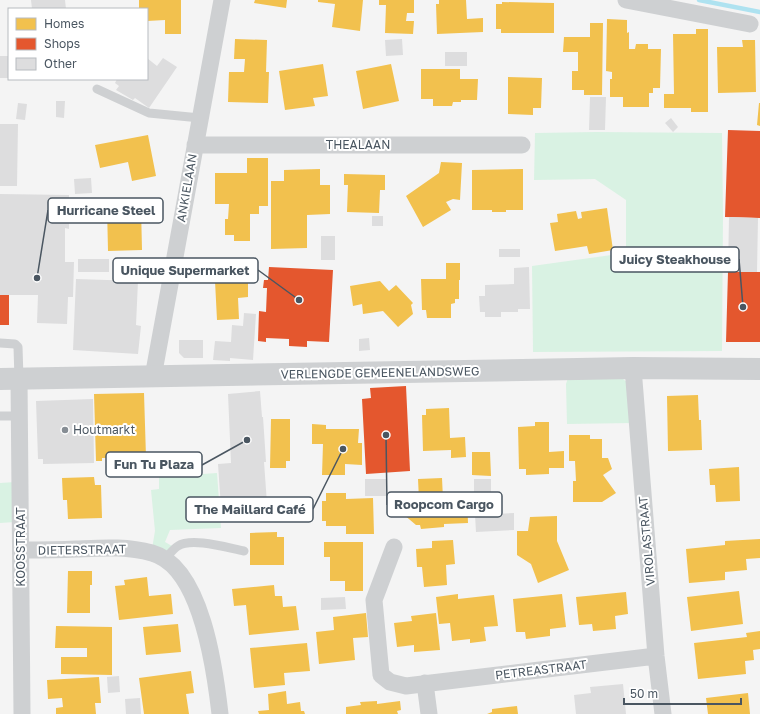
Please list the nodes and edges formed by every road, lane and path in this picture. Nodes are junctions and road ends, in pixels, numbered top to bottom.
1 (222, 0) edge
2 (626, 0) edge
3 (650, 2) edge
4 (750, 24) dead end
5 (97, 89) dead end
6 (200, 118) junction
7 (195, 145) junction
8 (522, 145) dead end
9 (0, 343) edge
10 (633, 368) junction
11 (760, 369) edge
12 (153, 377) junction
13 (10, 379) edge
14 (0, 416) edge
15 (20, 416) junction
16 (394, 547) dead end
17 (21, 550) junction
18 (244, 551) dead end
19 (165, 559) junction
20 (656, 656) junction
21 (425, 683) junction
22 (22, 714) edge
23 (220, 714) edge
24 (429, 714) edge
25 (662, 714) edge

1 - 6 street, ANKIELAAN
2 - 3 street
3 - 4 street
5 - 6 lane
6 - 7 street, ANKIELAAN
7 - 8 street, THEALAAN
7 - 12 street, ANKIELAAN
9 - 13 lane
10 - 11 street, VERLENGDE GEMEENELANDSWEG
10 - 12 street, VERLENGDE GEMEENELANDSWEG
10 - 20 street, VIROLASTRAAT
12 - 13 street, VERLENGDE GEMEENELANDSWEG
13 - 15 street, KOOSSTRAAT
14 - 15 lane
15 - 17 street, KOOSSTRAAT
16 - 21 street, PETREASTRAAT
17 - 19 street, DIETERSTRAAT
17 - 22 street, KOOSSTRAAT
18 - 19 lane
19 - 23 street, DIETERSTRAAT
20 - 21 street, PETREASTRAAT
20 - 25 street, VIROLASTRAAT
21 - 24 street

